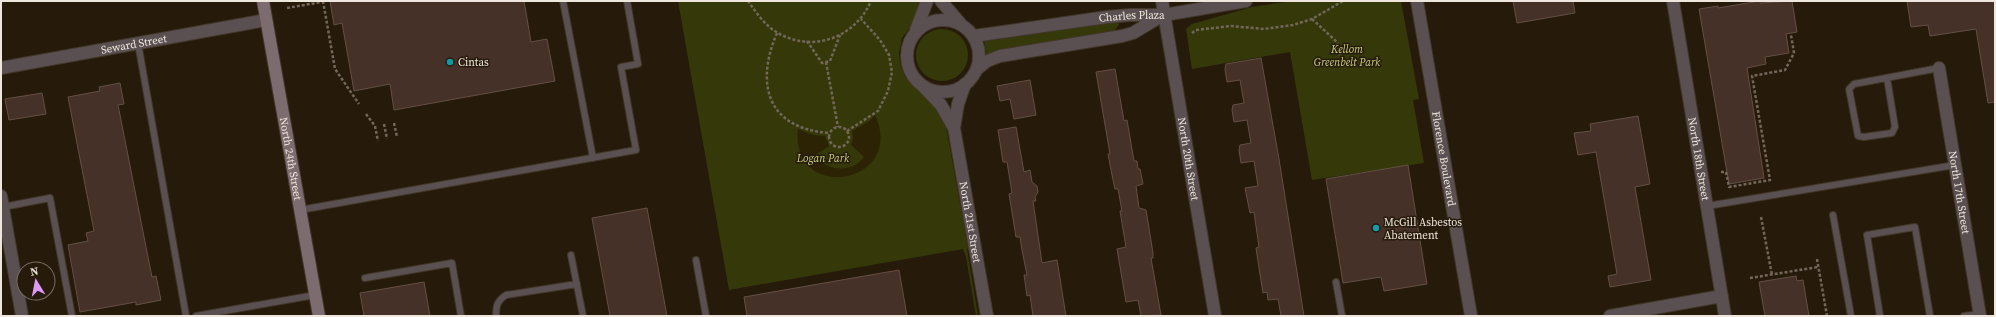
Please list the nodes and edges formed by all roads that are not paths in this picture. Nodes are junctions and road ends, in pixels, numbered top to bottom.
1 (263, 1) edge
2 (563, 1) edge
3 (627, 1) edge
4 (927, 1) edge
5 (941, 1) edge
6 (1162, 1) edge
7 (1246, 1) edge
8 (1417, 1) edge
9 (1673, 1) edge
10 (1164, 15) junction
11 (266, 20) junction
12 (961, 23) junction
13 (915, 32) junction
14 (974, 36) junction
15 (138, 43) junction
16 (1, 68) edge
17 (1939, 68) joint
18 (977, 69) junction
19 (1887, 78) junction
20 (965, 84) junction
21 (923, 86) junction
22 (954, 128) junction
23 (593, 158) junction
24 (1955, 165) junction
25 (2, 201) edge
26 (1707, 206) junction
27 (300, 210) junction
28 (1833, 215) dead end
29 (571, 255) dead end
30 (696, 260) dead end
31 (365, 278) dead end
32 (1336, 282) dead end
33 (577, 284) junction
34 (315, 295) junction
35 (1722, 296) junction
36 (1980, 315) edge
37 (22, 316) edge
38 (72, 316) edge
39 (186, 316) edge
40 (196, 316) edge
41 (319, 316) edge
42 (461, 316) edge
43 (496, 316) edge
44 (583, 316) edge
45 (706, 316) edge
46 (987, 316) edge
47 (1215, 316) edge
48 (1342, 316) edge
49 (1471, 316) edge
50 (1610, 316) edge
51 (1725, 316) edge
52 (1851, 316) edge
53 (1880, 316) edge
54 (1930, 316) edge
55 (1964, 316) edge

1 - 11 main road, North 24th Street
2 - 23 lane
3 - 23 lane
4 - 13 street
5 - 12 street
6 - 10 street, North 20th Street
7 - 10 street
8 - 49 street, Florence Boulevard
9 - 26 street, North 18th Street
10 - 14 street, Charles Plaza
10 - 18 street, Charles Plaza
10 - 47 street, North 20th Street
11 - 15 street, Seward Street
11 - 27 main road, North 24th Street
12 - 13 street
12 - 14 street
13 - 21 street
14 - 18 street
15 - 16 street, Seward Street
15 - 39 lane
17 - 19 lane
17 - 24 street, North 17th Street
18 - 20 street
19 - 19 lane
20 - 21 street
20 - 22 street
21 - 22 street
22 - 46 street, North 21st Street
23 - 27 lane
24 - 26 lane
24 - 36 street, North 17th Street
25 - 37 street
25 - 38 lane
26 - 35 street, North 18th Street
27 - 34 main road, North 24th Street
28 - 52 lane
29 - 33 lane
30 - 45 lane
31 - 42 lane
32 - 48 lane
33 - 43 lane
33 - 44 lane
34 - 40 lane
34 - 41 main road, North 24th Street
35 - 50 street
35 - 51 street, North 18th Street
36 - 55 lane
53 - 54 lane

